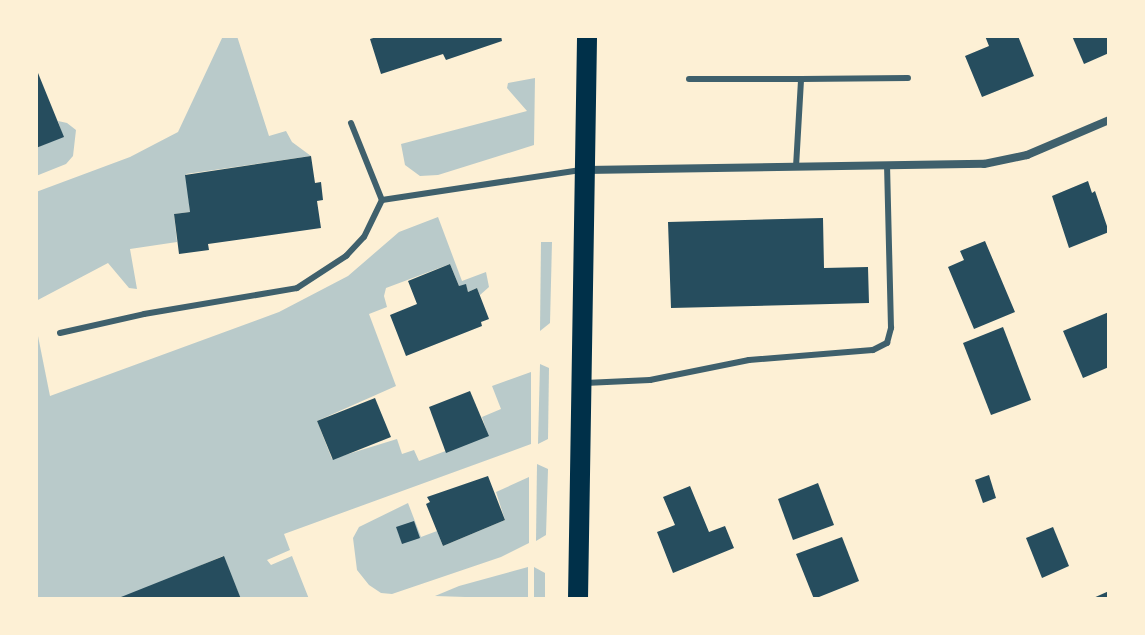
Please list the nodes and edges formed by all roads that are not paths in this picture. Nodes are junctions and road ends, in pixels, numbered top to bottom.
1 (587, 36) edge
2 (908, 78) dead end
3 (689, 79) dead end
4 (801, 79) junction
5 (1109, 120) edge
6 (351, 123) dead end
7 (887, 166) junction
8 (796, 167) junction
9 (585, 170) junction
10 (382, 200) junction
11 (60, 333) dead end
12 (581, 383) junction
13 (578, 599) edge

1 - 9 main road
2 - 4 lane
3 - 4 lane
4 - 8 lane
5 - 7 street
6 - 10 lane
7 - 8 street
7 - 12 lane
8 - 9 street
9 - 10 lane
9 - 12 main road
10 - 11 lane
12 - 13 main road

